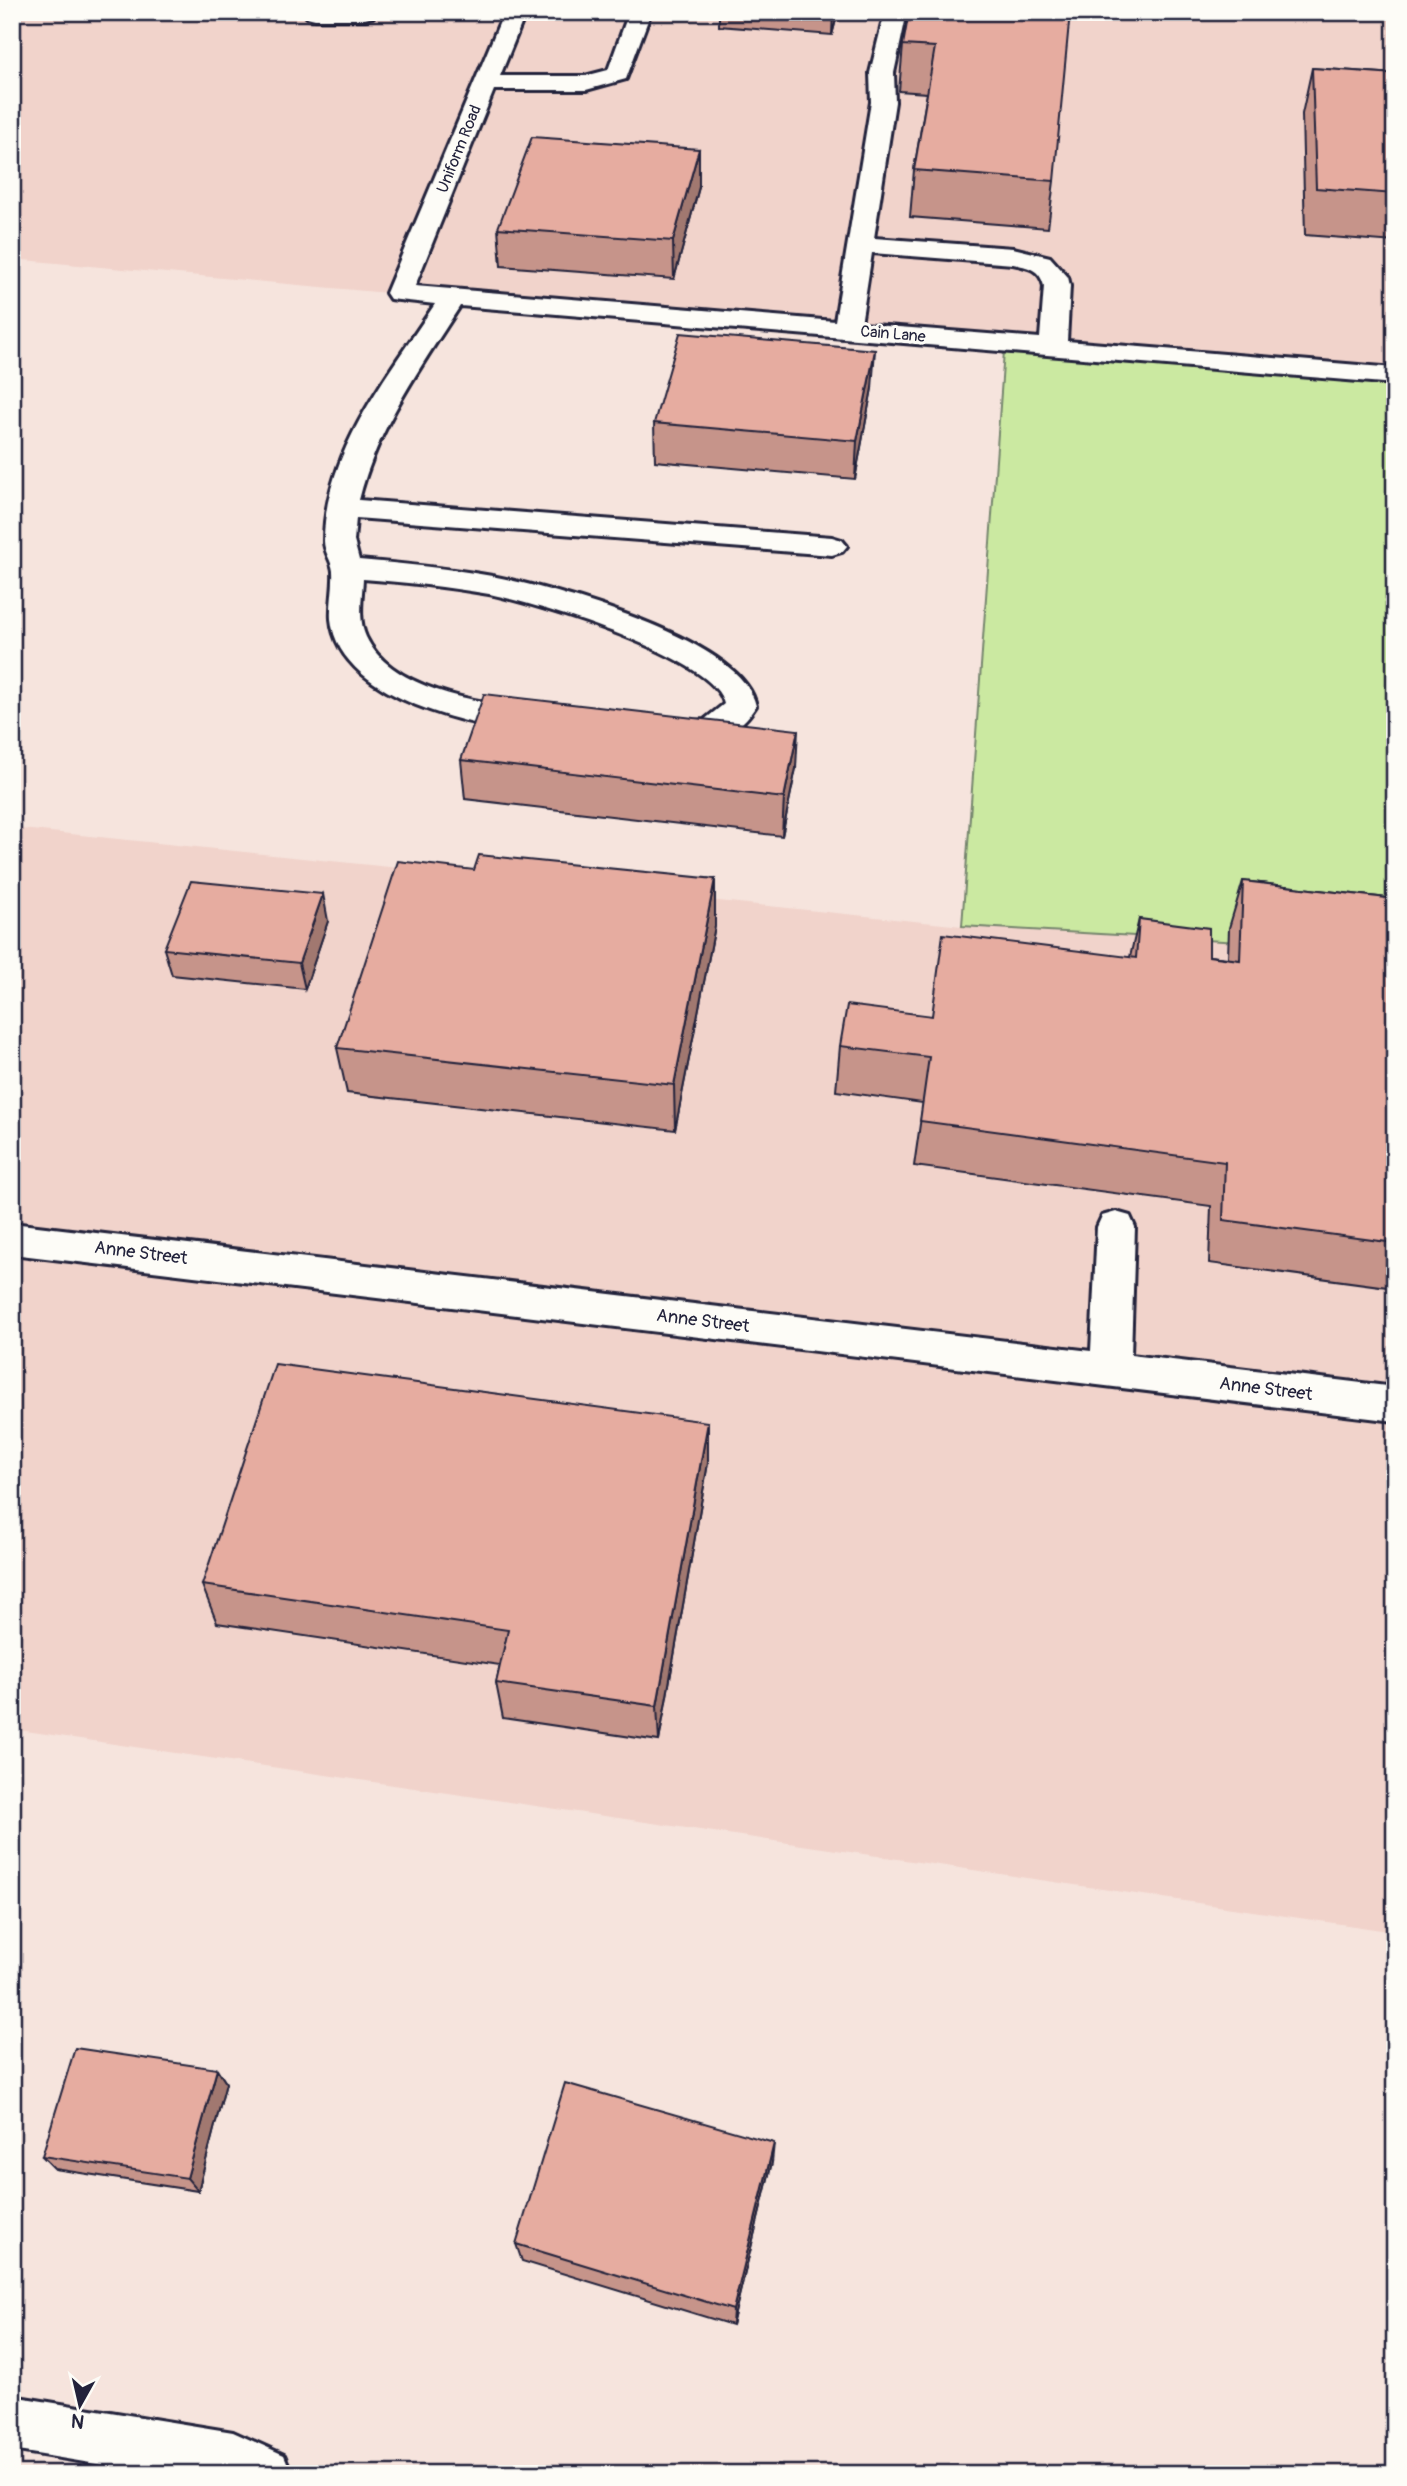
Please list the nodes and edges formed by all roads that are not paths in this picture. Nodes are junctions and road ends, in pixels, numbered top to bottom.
1 (316, 12) edge
2 (365, 12) edge
3 (515, 12) edge
4 (640, 12) edge
5 (896, 12) edge
6 (486, 83) junction
7 (862, 245) junction
8 (403, 285) joint
9 (452, 298) junction
10 (847, 330) junction
11 (1053, 348) junction
12 (1395, 376) edge
13 (344, 508) junction
14 (832, 545) dead end
15 (348, 568) junction
16 (551, 722) edge
17 (643, 731) edge
18 (1116, 1227) dead end
19 (12, 1238) edge
20 (1110, 1370) junction
21 (1395, 1404) edge
22 (12, 2423) edge
23 (265, 2474) edge

1 - 2 street
3 - 6 street, Uniform Road
4 - 6 street
5 - 7 street
6 - 8 street, Uniform Road
7 - 10 street
7 - 11 street
8 - 9 street, Cain Lane
9 - 10 street, Cain Lane
9 - 13 street
10 - 11 street, Cain Lane
11 - 12 street, Cain Lane
13 - 14 street
13 - 15 street
15 - 16 street
15 - 17 street
18 - 20 street
19 - 20 street, Anne Street
20 - 21 street, Anne Street
22 - 23 street

